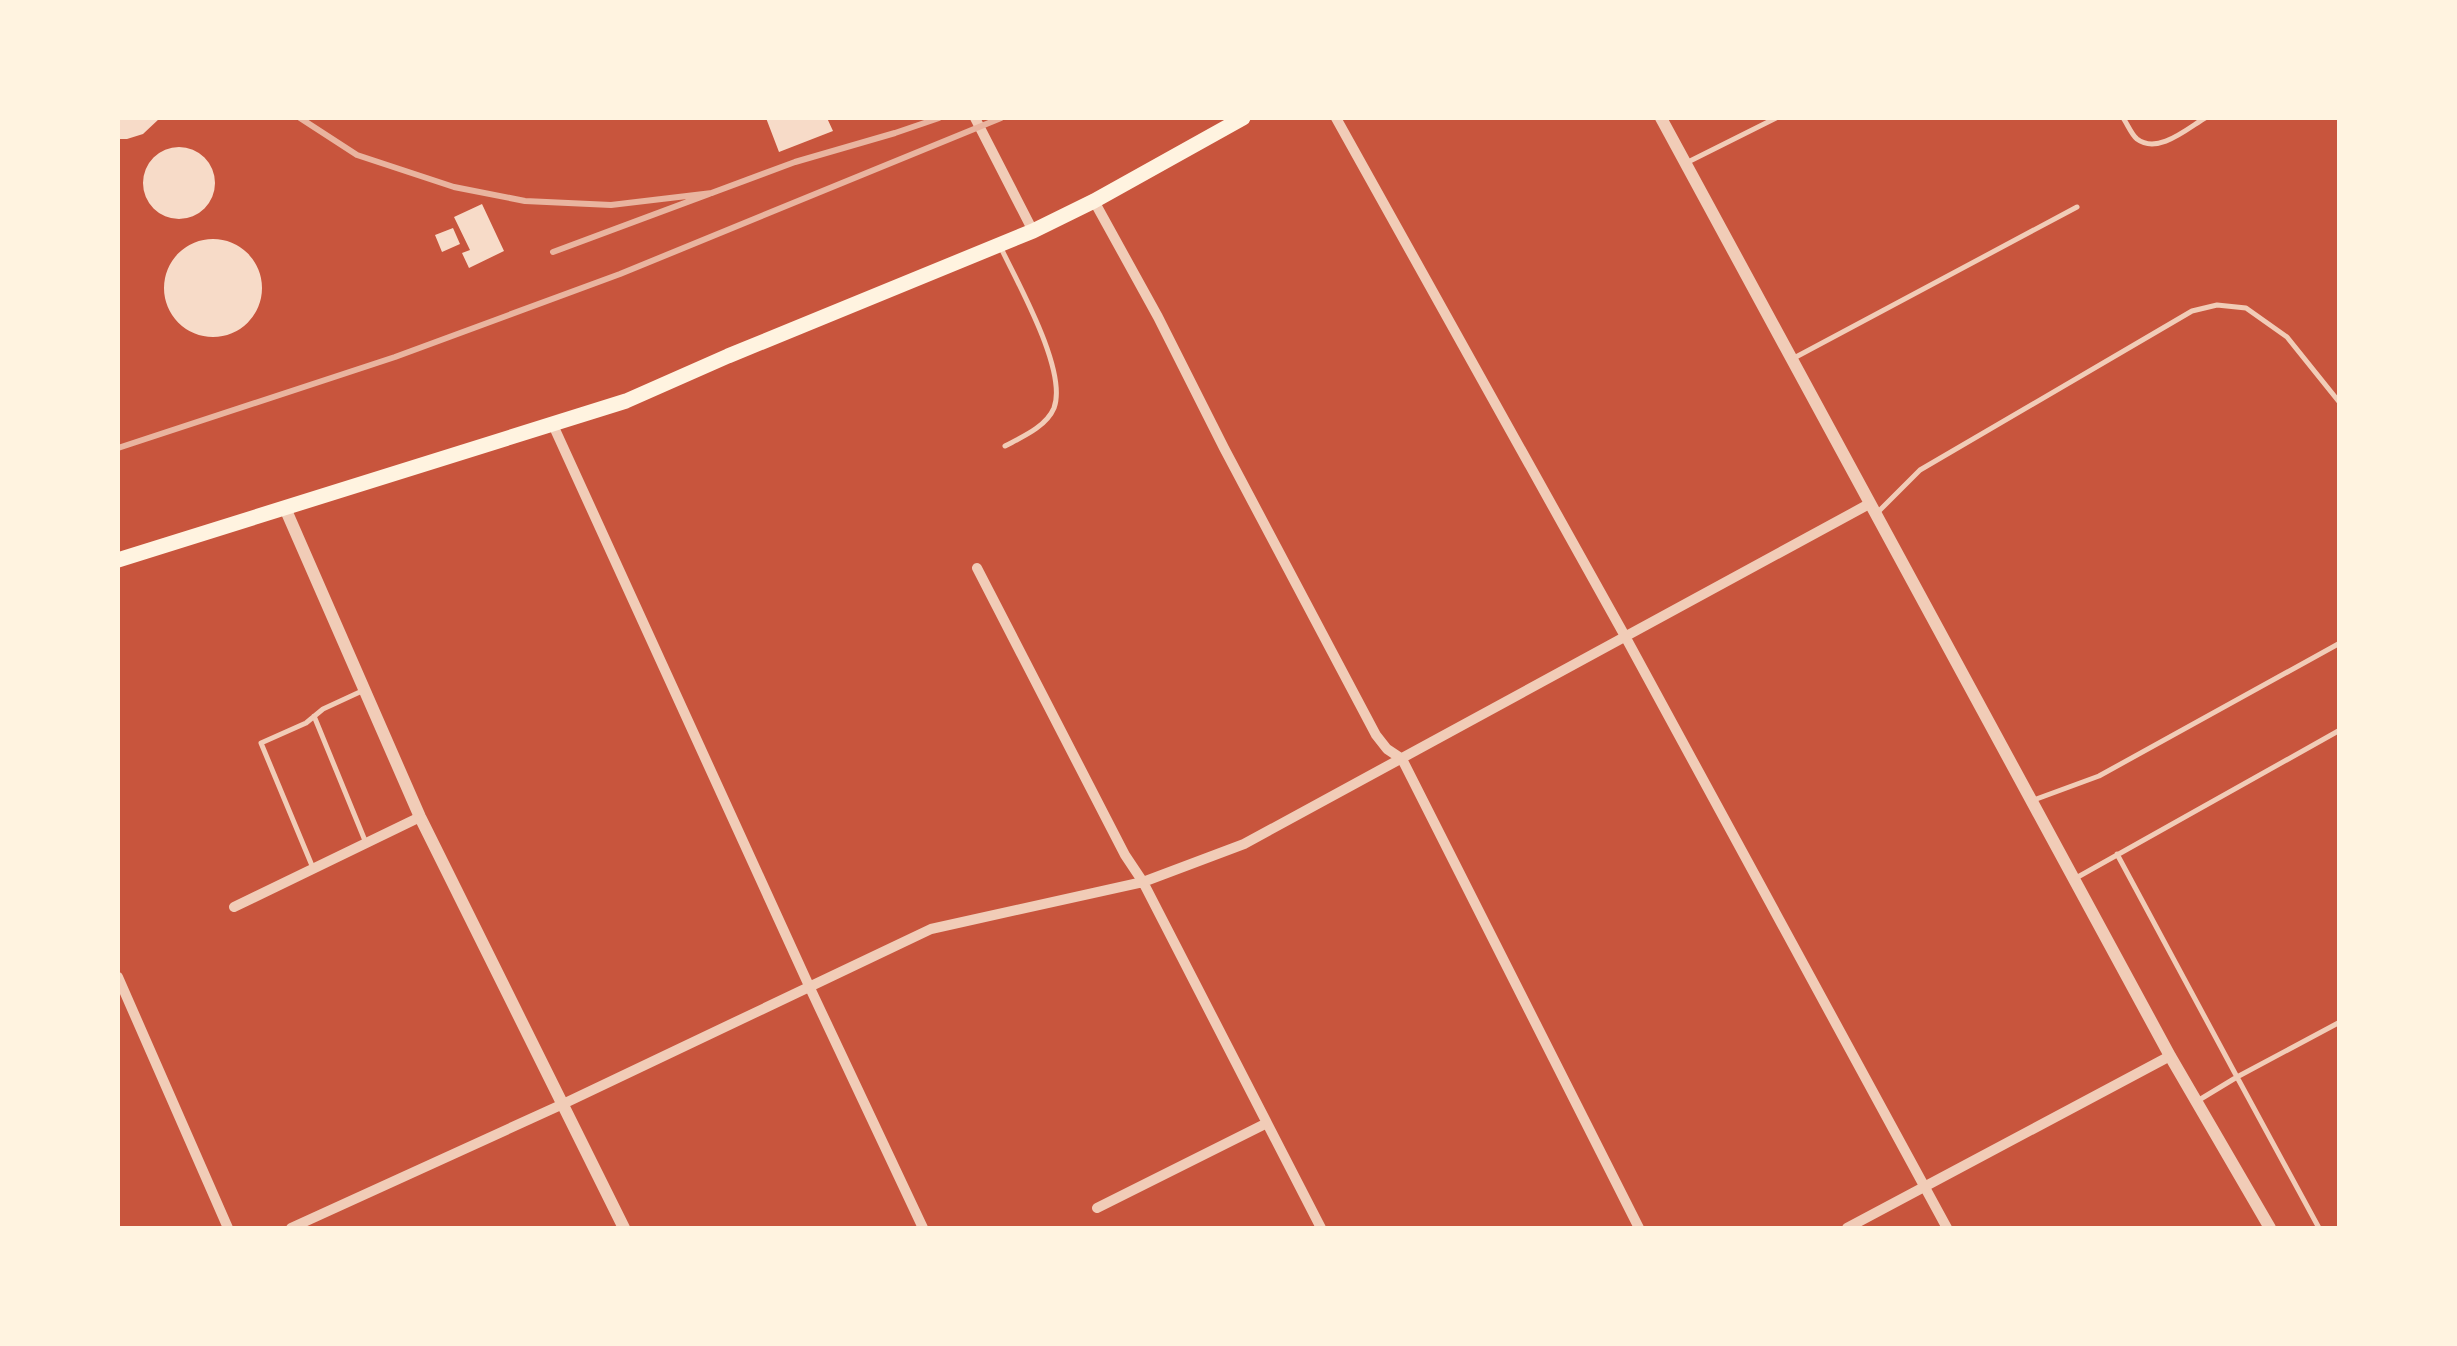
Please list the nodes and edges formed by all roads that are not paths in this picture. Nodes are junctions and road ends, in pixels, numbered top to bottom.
1 (975, 118) edge
2 (1243, 118) edge
3 (1336, 118) edge
4 (1661, 118) edge
5 (1776, 118) edge
6 (2123, 118) edge
7 (2205, 118) edge
8 (1686, 163) junction
9 (1094, 201) junction
10 (2077, 207) dead end
11 (1033, 230) junction
12 (999, 244) junction
13 (1791, 360) junction
14 (2340, 403) edge
15 (553, 425) junction
16 (1005, 446) dead end
17 (285, 508) junction
18 (1872, 510) junction
19 (118, 560) edge
20 (976, 568) dead end
21 (1626, 638) junction
22 (2340, 643) edge
23 (364, 690) junction
24 (314, 716) junction
25 (2340, 730) edge
26 (1402, 759) junction
27 (2031, 801) junction
28 (420, 818) junction
29 (366, 844) junction
30 (2117, 854) junction
31 (313, 869) junction
32 (2074, 880) junction
33 (1143, 882) junction
34 (234, 906) dead end
35 (118, 977) edge
36 (810, 988) junction
37 (2340, 1022) edge
38 (2170, 1056) junction
39 (2238, 1077) junction
40 (2196, 1102) junction
41 (562, 1104) junction
42 (1267, 1123) junction
43 (1925, 1188) junction
44 (1097, 1208) dead end
45 (228, 1228) edge
46 (291, 1228) edge
47 (624, 1228) edge
48 (923, 1228) edge
49 (1322, 1228) edge
50 (1639, 1228) edge
51 (1848, 1228) edge
52 (1947, 1228) edge
53 (2270, 1228) edge
54 (2320, 1228) edge

1 - 11 street
2 - 9 main road
3 - 21 street
4 - 8 street
5 - 8 lane
6 - 7 lane
8 - 13 street
9 - 11 main road
9 - 26 street
10 - 13 lane
11 - 12 main road
12 - 15 main road
12 - 16 lane
13 - 18 street
14 - 18 lane
15 - 17 main road
15 - 36 street
17 - 19 main road
17 - 23 street
18 - 21 street
18 - 27 street
20 - 33 street
21 - 26 street
21 - 43 street
22 - 27 lane
23 - 24 lane
23 - 28 street
24 - 29 lane
24 - 31 lane
25 - 30 lane
26 - 33 street
26 - 50 street
27 - 32 street
28 - 29 street
28 - 41 street
29 - 31 street
30 - 32 lane
30 - 39 lane
31 - 34 street
32 - 38 street
33 - 36 street
33 - 42 street
35 - 45 street
36 - 41 street
36 - 48 street
37 - 39 lane
38 - 40 street
38 - 43 street
39 - 40 lane
39 - 54 lane
40 - 53 street
41 - 46 street
41 - 47 street
42 - 44 street
42 - 49 street
43 - 51 street
43 - 52 street

